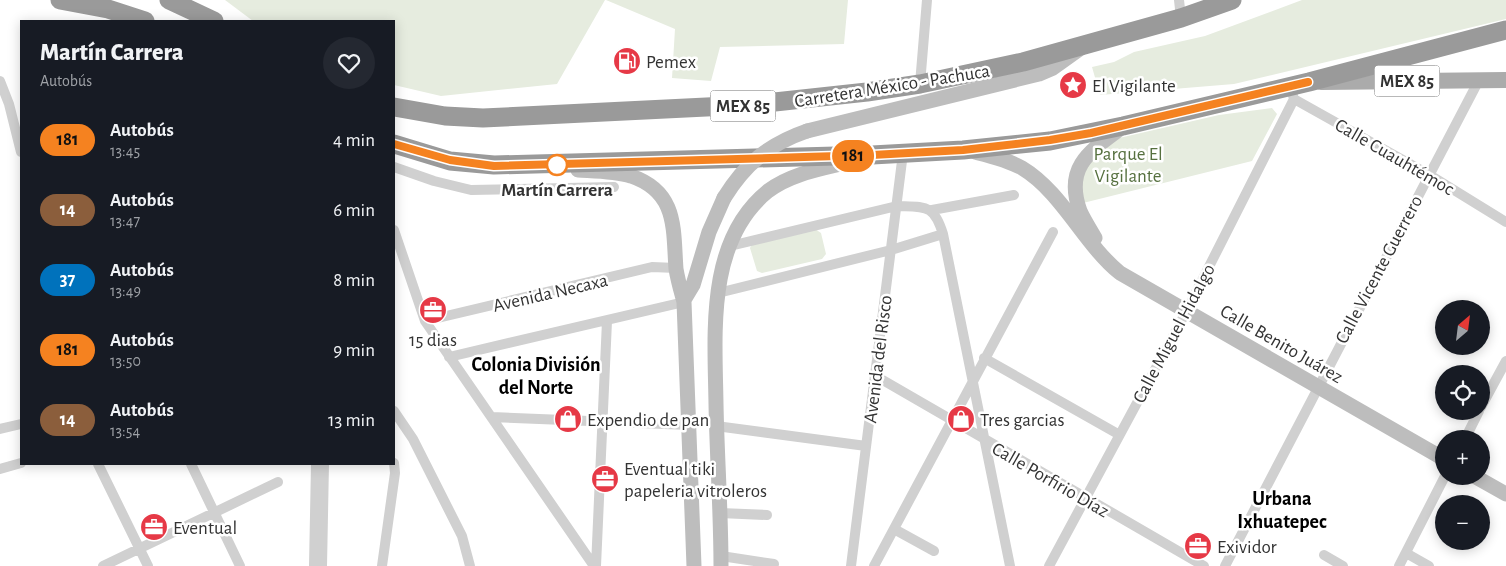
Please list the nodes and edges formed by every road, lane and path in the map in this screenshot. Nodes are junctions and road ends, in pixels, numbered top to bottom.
1 (60, 0) edge
2 (169, 0) edge
3 (927, 0) edge
4 (1232, 0) edge
5 (1180, 9) edge
6 (142, 20) edge
7 (212, 20) edge
8 (1506, 30) edge
9 (1087, 44) junction
10 (1478, 80) junction
11 (1506, 80) edge
12 (0, 81) edge
13 (920, 84) junction
14 (1298, 89) junction
15 (395, 107) edge
16 (1123, 126) junction
17 (395, 144) edge
18 (20, 148) edge
19 (963, 150) junction
20 (903, 153) junction
21 (872, 155) junction
22 (534, 166) junction
23 (395, 167) edge
24 (1428, 174) junction
25 (614, 186) dead end
26 (1014, 196) dead end
27 (897, 206) junction
28 (932, 210) junction
29 (1506, 222) edge
30 (1053, 232) dead end
31 (395, 233) edge
32 (944, 234) junction
33 (730, 246) junction
34 (891, 250) junction
35 (1104, 258) junction
36 (676, 268) junction
37 (718, 293) junction
38 (684, 301) junction
39 (1186, 312) junction
40 (425, 322) junction
41 (607, 322) junction
42 (449, 357) junction
43 (984, 358) junction
44 (1506, 361) edge
45 (874, 375) junction
46 (974, 376) junction
47 (1317, 386) junction
48 (1490, 390) edge
49 (395, 403) edge
50 (395, 412) edge
51 (492, 417) junction
52 (951, 420) junction
53 (604, 422) junction
54 (20, 424) edge
55 (689, 425) junction
56 (716, 426) junction
57 (0, 429) edge
58 (1118, 434) junction
59 (985, 441) junction
60 (866, 446) junction
61 (1435, 454) edge
62 (20, 463) edge
63 (98, 465) edge
64 (191, 465) edge
65 (316, 465) edge
66 (324, 465) edge
67 (394, 465) edge
68 (0, 470) edge
69 (437, 478) dead end
70 (278, 482) dead end
71 (1440, 485) edge
72 (1490, 485) edge
73 (1506, 494) edge
74 (1084, 498) junction
75 (214, 512) junction
76 (720, 513) junction
77 (767, 516) dead end
78 (894, 529) junction
79 (139, 548) junction
80 (934, 551) dead end
81 (1406, 553) junction
82 (1324, 554) dead end
83 (721, 561) edge
84 (774, 564) dead end
85 (102, 566) edge
86 (148, 566) edge
87 (240, 566) edge
88 (314, 566) edge
89 (322, 566) edge
90 (382, 566) edge
91 (470, 566) edge
92 (595, 566) edge
93 (694, 566) edge
94 (851, 566) edge
95 (874, 566) edge
96 (1010, 566) edge
97 (1049, 566) edge
98 (1204, 566) edge
99 (1225, 566) edge
100 (1343, 566) edge
101 (1399, 566) edge
102 (1429, 566) edge

1 - 6 highway
2 - 7 highway
3 - 13 street
4 - 5 highway, Carretera México - Pachuca / MEX 85
5 - 9 highway, Carretera México - Pachuca / MEX 85
8 - 14 highway
9 - 13 highway, Carretera México - Pachuca / MEX 85
9 - 38 main road, bridge
10 - 11 main road, MEX 85
10 - 14 main road, MEX 85
10 - 24 street, Calle Vicente Guerrero
12 - 18 street
13 - 15 highway, Carretera México - Pachuca / MEX 85
14 - 16 highway, MEX 85
14 - 24 street, Calle Cuauhtémoc
14 - 39 street, Calle Miguel Hidalgo
16 - 19 highway, MEX 85
16 - 35 main road, Calle Benito Juárez
17 - 22 highway, MEX 85
19 - 20 highway, MEX 85
19 - 35 main road, Calle Benito Juárez
20 - 21 highway, MEX 85
20 - 27 street, Avenida del Risco
21 - 22 highway, MEX 85
21 - 33 main road
22 - 36 main road
23 - 25 street
24 - 29 street, Calle Cuauhtémoc
24 - 47 street, Calle Vicente Guerrero
26 - 28 street
27 - 28 street
27 - 33 street
27 - 34 street, Avenida del Risco
28 - 32 street
30 - 43 street
31 - 40 street
32 - 34 street
32 - 46 street
33 - 37 main road
34 - 37 street
34 - 45 street, Avenida del Risco
35 - 39 main road, Calle Benito Juárez
36 - 38 main road
36 - 40 street, Avenida Necaxa
37 - 56 main road
38 - 41 street
38 - 55 main road
39 - 47 main road, Calle Benito Juárez
39 - 58 street, Calle Miguel Hidalgo
40 - 42 street
41 - 42 street
41 - 53 street
42 - 51 street
43 - 46 street
43 - 58 street
44 - 48 street
45 - 52 street, Calle Porfirio Díaz
45 - 60 street, Avenida del Risco
46 - 52 street
46 - 59 street
47 - 61 main road, Calle Benito Juárez
47 - 99 street, Calle Vicente Guerrero
49 - 69 street
50 - 91 street
51 - 53 street
51 - 92 street
52 - 59 street, Calle Porfirio Díaz
52 - 78 street
53 - 55 street
53 - 92 street
54 - 57 street
55 - 93 main road
56 - 60 street
56 - 76 main road
58 - 74 street, Calle Miguel Hidalgo
59 - 74 street, Calle Porfirio Díaz
59 - 96 street
60 - 94 street, Avenida del Risco
62 - 68 street
63 - 79 street
64 - 75 street
65 - 88 street
66 - 89 street
67 - 90 street
70 - 75 street
71 - 81 street
72 - 73 main road
74 - 97 street, Calle Miguel Hidalgo
74 - 98 street, Calle Porfirio Díaz
75 - 79 street
75 - 87 street
76 - 77 street
76 - 83 main road
78 - 80 street
78 - 95 street
79 - 85 street
79 - 86 street
81 - 101 street
81 - 102 street
82 - 100 street
83 - 84 street

